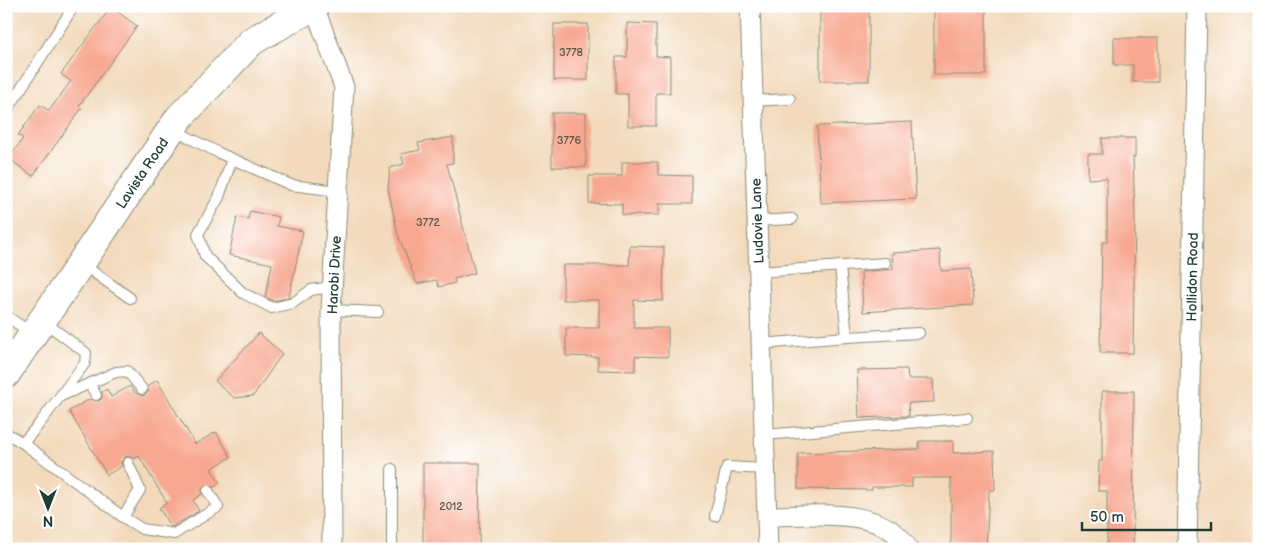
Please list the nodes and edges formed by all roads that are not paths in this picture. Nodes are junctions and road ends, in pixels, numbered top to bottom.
1 (314, 6) edge
2 (750, 6) edge
3 (1196, 6) edge
4 (74, 7) edge
5 (790, 99) dead end
6 (754, 101) junction
7 (6, 112) edge
8 (172, 129) junction
9 (232, 159) junction
10 (338, 191) junction
11 (792, 219) dead end
12 (757, 222) junction
13 (81, 263) junction
14 (884, 263) dead end
15 (840, 266) junction
16 (759, 272) junction
17 (332, 287) junction
18 (130, 298) dead end
19 (331, 310) junction
20 (378, 312) dead end
21 (6, 316) edge
22 (38, 328) junction
23 (919, 333) dead end
24 (846, 337) junction
25 (761, 344) junction
26 (6, 374) edge
27 (90, 385) junction
28 (142, 389) dead end
29 (96, 395) dead end
30 (60, 396) junction
31 (967, 418) dead end
32 (6, 433) edge
33 (764, 435) junction
34 (23, 443) junction
35 (128, 463) dead end
36 (392, 469) dead end
37 (766, 469) junction
38 (208, 491) dead end
39 (715, 516) dead end
40 (767, 516) junction
41 (123, 517) junction
42 (332, 549) edge
43 (392, 549) edge
44 (768, 549) edge
45 (908, 549) edge
46 (1187, 549) edge

1 - 8 main road, Lavista Road
1 - 10 street, Harobi Drive
2 - 6 street, Ludovie Lane
3 - 46 street, Hollidon Road
4 - 7 lane
5 - 6 lane
6 - 12 street, Ludovie Lane
8 - 9 lane
8 - 13 main road, Lavista Road
9 - 10 lane
9 - 17 lane
10 - 17 street, Harobi Drive
11 - 12 lane
12 - 16 street, Ludovie Lane
13 - 18 lane
13 - 22 main road, Lavista Road
14 - 15 lane
15 - 16 lane
15 - 24 lane
16 - 25 street, Ludovie Lane
17 - 19 street, Harobi Drive
19 - 20 lane
19 - 42 street, Harobi Drive
21 - 22 lane
22 - 26 main road, Lavista Road
22 - 30 lane
23 - 24 lane
24 - 25 lane
25 - 33 street, Ludovie Lane
27 - 28 lane
27 - 29 lane
27 - 30 lane
30 - 34 lane
31 - 33 lane
32 - 34 lane
33 - 37 street, Ludovie Lane
34 - 41 lane
35 - 41 lane
36 - 43 lane
37 - 39 lane
37 - 40 street, Ludovie Lane
38 - 41 lane
40 - 44 street, Ludovie Lane
40 - 45 street

